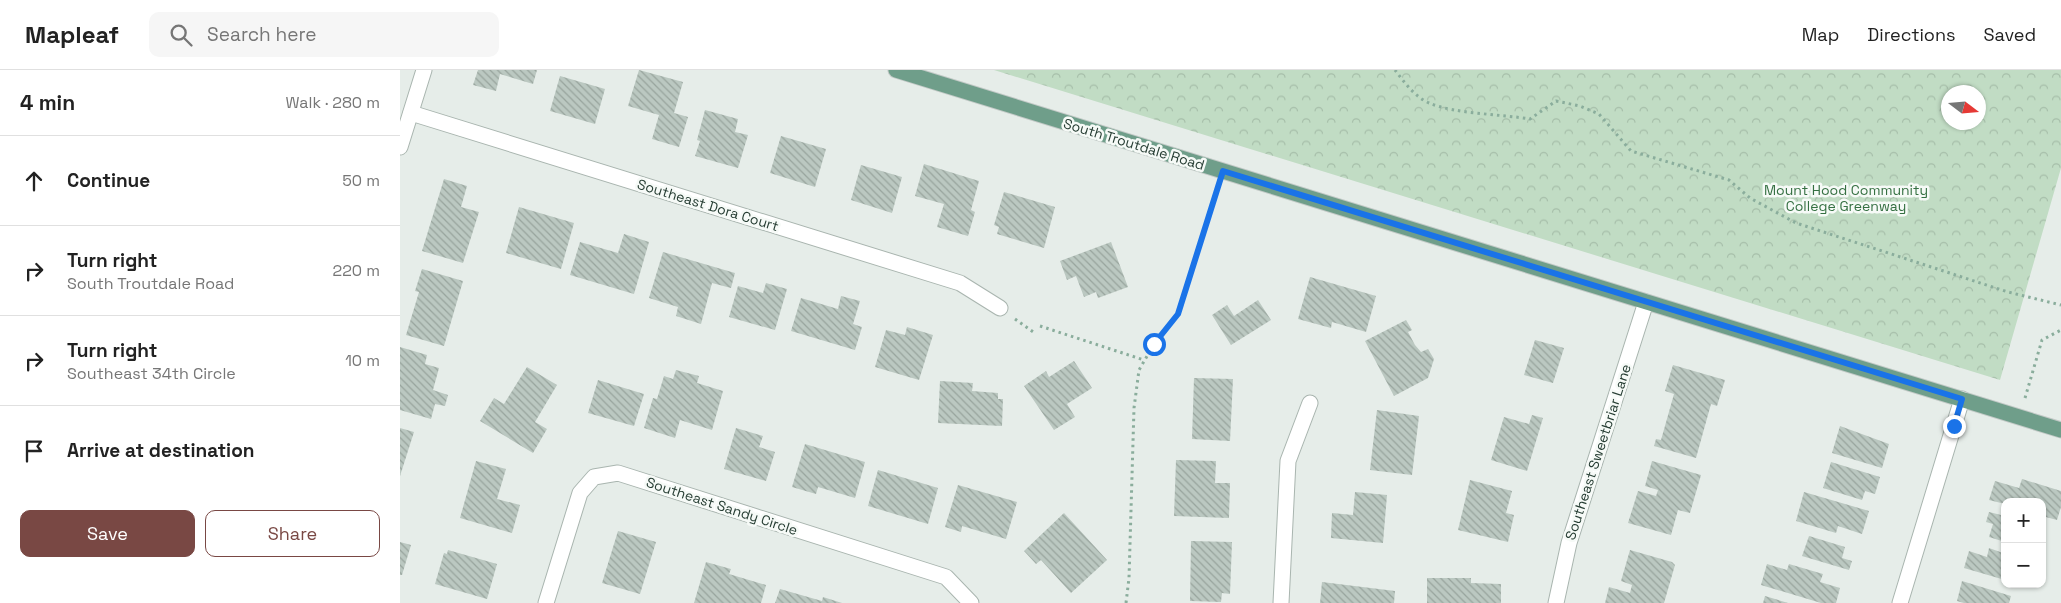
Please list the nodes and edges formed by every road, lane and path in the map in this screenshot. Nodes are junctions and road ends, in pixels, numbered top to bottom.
1 (424, 70) edge
2 (896, 70) edge
3 (1395, 70) edge
4 (411, 113) junction
5 (400, 147) edge
6 (1223, 171) junction
7 (1646, 302) junction
8 (2061, 305) edge
9 (1000, 308) joint
10 (1040, 326) dead end
11 (2061, 330) edge
12 (1036, 334) dead end
13 (1145, 360) junction
14 (1962, 399) junction
15 (1310, 403) dead end
16 (2019, 417) junction
17 (2061, 430) edge
18 (546, 603) edge
19 (971, 603) edge
20 (1126, 603) edge
21 (1281, 603) edge
22 (1556, 603) edge
23 (1900, 603) edge

1 - 4 street
2 - 6 main road, South Troutdale Road
3 - 8 path
4 - 5 street
4 - 9 street, Southeast Dora Court
6 - 7 main road, South Troutdale Road
6 - 13 path
7 - 14 main road, South Troutdale Road
7 - 22 street, Southeast Sweetbriar Lane
9 - 12 path
10 - 13 path
11 - 16 path
13 - 20 path
14 - 16 main road, South Troutdale Road
14 - 23 street
15 - 21 street
16 - 17 main road, South Troutdale Road
18 - 19 street, Southeast Sandy Circle

